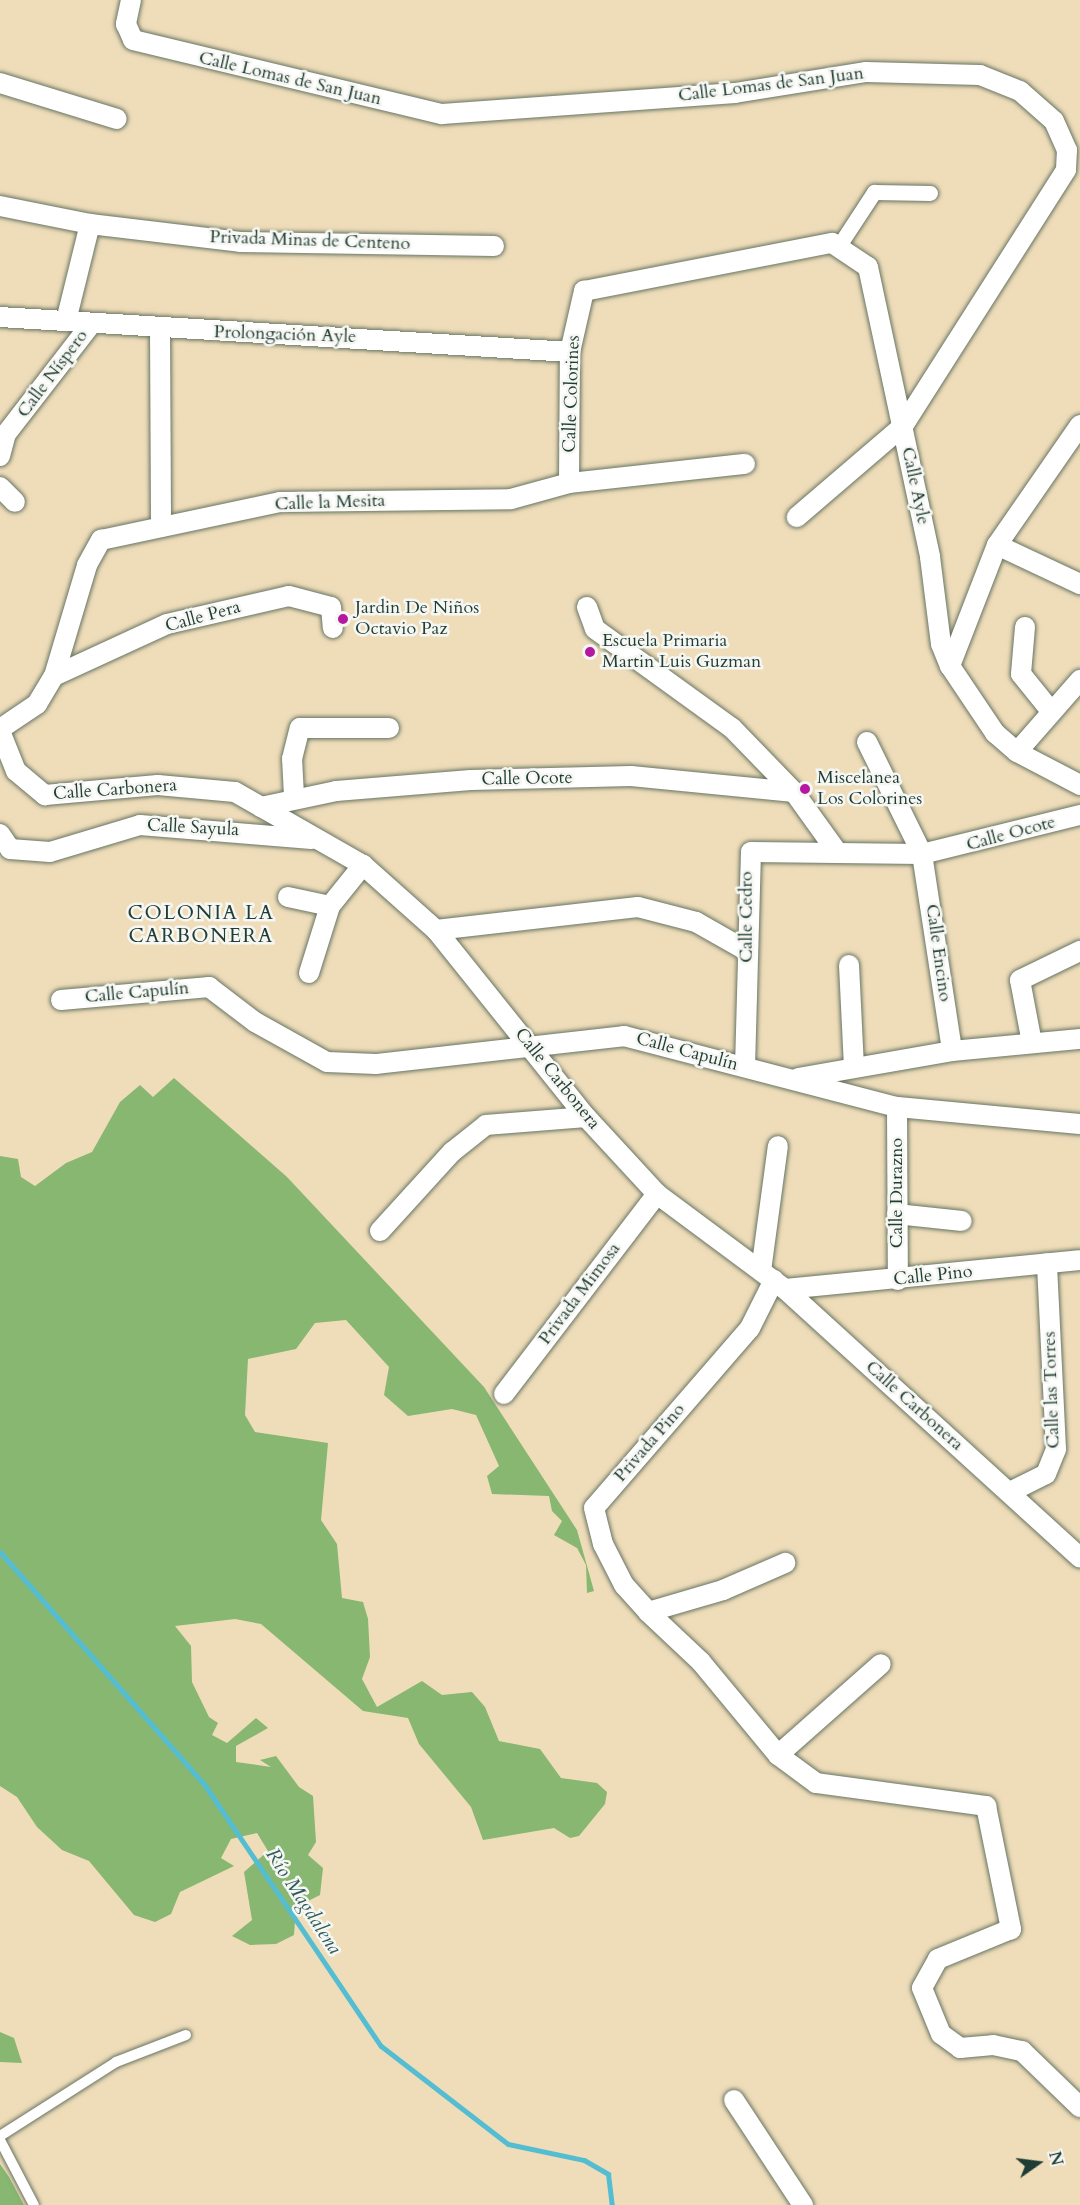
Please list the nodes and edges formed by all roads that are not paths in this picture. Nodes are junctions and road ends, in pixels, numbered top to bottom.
1 (131, 0) edge
2 (0, 83) edge
3 (117, 119) dead end
4 (930, 193) dead end
5 (0, 206) edge
6 (90, 224) junction
7 (494, 246) dead end
8 (838, 247) junction
9 (0, 317) edge
10 (66, 321) junction
11 (91, 324) junction
12 (160, 329) junction
13 (570, 352) junction
14 (1080, 425) edge
15 (903, 426) junction
16 (0, 456) edge
17 (745, 464) dead end
18 (569, 483) junction
19 (0, 487) edge
20 (15, 502) dead end
21 (797, 517) dead end
22 (161, 527) junction
23 (997, 545) junction
24 (1080, 584) edge
25 (587, 607) dead end
26 (1025, 627) dead end
27 (333, 628) dead end
28 (950, 666) junction
29 (54, 676) junction
30 (1080, 680) edge
31 (1050, 710) junction
32 (389, 728) dead end
33 (0, 730) edge
34 (867, 742) dead end
35 (1017, 752) junction
36 (1080, 785) edge
37 (794, 792) junction
38 (294, 796) junction
39 (261, 807) junction
40 (1080, 815) edge
41 (0, 834) edge
42 (325, 841) junction
43 (835, 849) junction
44 (922, 854) junction
45 (363, 865) junction
46 (288, 897) dead end
47 (330, 906) junction
48 (436, 930) junction
49 (747, 951) junction
50 (1080, 951) edge
51 (849, 964) dead end
52 (309, 973) dead end
53 (61, 1000) dead end
54 (1080, 1040) edge
55 (1032, 1042) junction
56 (531, 1047) junction
57 (952, 1051) junction
58 (745, 1067) junction
59 (854, 1067) junction
60 (791, 1079) junction
61 (897, 1107) junction
62 (586, 1117) junction
63 (1080, 1124) edge
64 (778, 1146) dead end
65 (657, 1194) junction
66 (897, 1214) junction
67 (962, 1221) dead end
68 (380, 1231) dead end
69 (1080, 1260) edge
70 (1047, 1263) junction
71 (774, 1280) junction
72 (898, 1280) junction
73 (504, 1394) dead end
74 (1010, 1492) junction
75 (1080, 1557) edge
76 (785, 1563) dead end
77 (648, 1612) junction
78 (881, 1664) dead end
79 (778, 1755) junction
80 (186, 2035) dead end
81 (734, 2100) dead end
82 (1080, 2107) edge
83 (0, 2138) edge
84 (34, 2205) edge
85 (802, 2205) edge

1 - 15 street, Calle Lomas de San Juan
2 - 3 street
4 - 8 street
5 - 6 street, Privada Minas de Centeno
6 - 7 street, Privada Minas de Centeno
6 - 10 street
8 - 13 street, Calle Colorines
8 - 15 street, Calle Ayle
9 - 10 street, Prolongación Ayle
10 - 11 street, Prolongación Ayle
11 - 12 street, Prolongación Ayle
11 - 16 street, Calle Níspero
12 - 13 street, Prolongación Ayle
12 - 22 street
13 - 18 street, Calle Colorines
14 - 23 street
15 - 21 street
15 - 28 street, Calle Ayle
17 - 18 street, Calle la Mesita
18 - 22 street, Calle la Mesita
19 - 20 street
22 - 29 street, Calle la Mesita
23 - 24 street
23 - 28 street
25 - 37 street
26 - 31 street
27 - 29 street, Calle Pera
28 - 35 street, Calle Ayle
29 - 33 street, Calle la Mesita
30 - 31 street
31 - 35 street
32 - 38 street
33 - 39 street, Calle Carbonera
34 - 44 street, Calle Encino
35 - 36 street, Calle Ayle
37 - 38 street, Calle Ocote
37 - 43 street
38 - 39 street, Calle Ocote
39 - 42 street, Calle Carbonera
40 - 44 street, Calle Ocote
41 - 42 street, Calle Sayula
42 - 45 street, Calle Carbonera
43 - 44 street, Calle Ocote
43 - 49 street, Calle Cedro
44 - 57 street, Calle Encino
45 - 47 street
45 - 48 street, Calle Carbonera
46 - 47 street
47 - 52 street
48 - 49 street
48 - 56 street, Calle Carbonera
49 - 58 street, Calle Cedro
50 - 55 street
51 - 59 street
53 - 56 street, Calle Capulín
54 - 55 street
55 - 57 street
56 - 58 street, Calle Capulín
56 - 62 street, Calle Carbonera
57 - 59 street
58 - 60 street, Calle Capulín
59 - 60 street
60 - 61 street, Calle Capulín
61 - 63 street, Calle Capulín
61 - 66 street, Calle Durazno
62 - 65 street, Calle Carbonera
62 - 68 street
64 - 71 street
65 - 71 street, Calle Carbonera
65 - 73 street, Privada Mimosa
66 - 67 street
66 - 72 street, Calle Durazno
69 - 70 street, Calle Pino
70 - 72 street, Calle Pino
70 - 74 street, Calle las Torres
71 - 72 street, Calle Pino
71 - 74 street, Calle Carbonera
71 - 77 street, Privada Pino
74 - 75 street, Calle Carbonera
76 - 77 street
77 - 79 street
78 - 79 street
79 - 82 street
80 - 83 lane
81 - 85 street
83 - 84 lane

